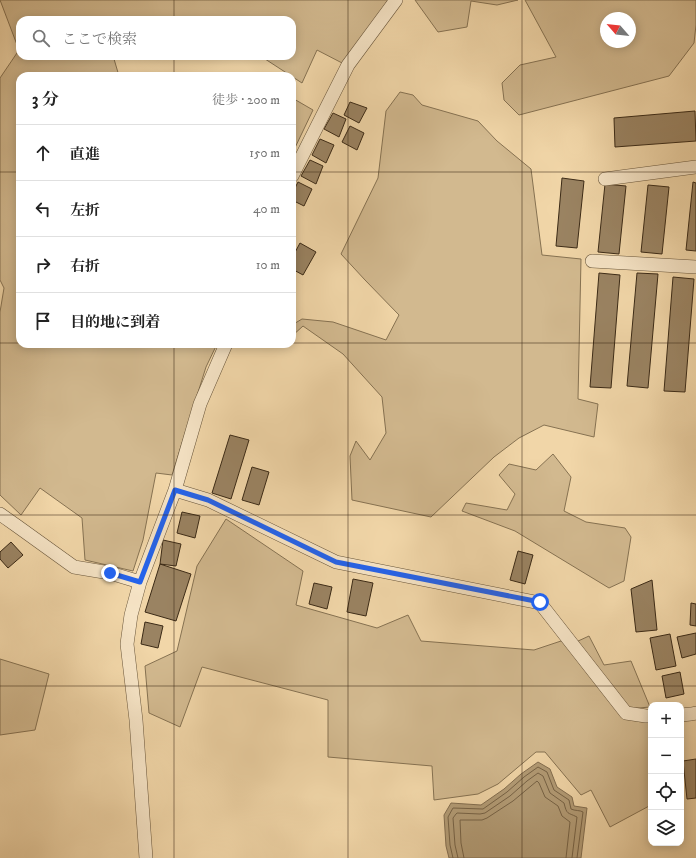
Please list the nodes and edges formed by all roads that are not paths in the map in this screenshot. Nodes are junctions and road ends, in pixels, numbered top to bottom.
1 (396, 0) edge
2 (696, 167) edge
3 (296, 168) edge
4 (605, 179) dead end
5 (592, 261) dead end
6 (696, 266) edge
7 (224, 348) edge
8 (175, 490) junction
9 (0, 514) edge
10 (140, 582) junction
11 (696, 713) edge
12 (684, 715) edge
13 (648, 716) edge
14 (146, 858) edge

1 - 3 street
2 - 4 street
5 - 6 street
7 - 8 street
8 - 10 street
8 - 13 street
9 - 10 street
10 - 14 street
11 - 12 street

